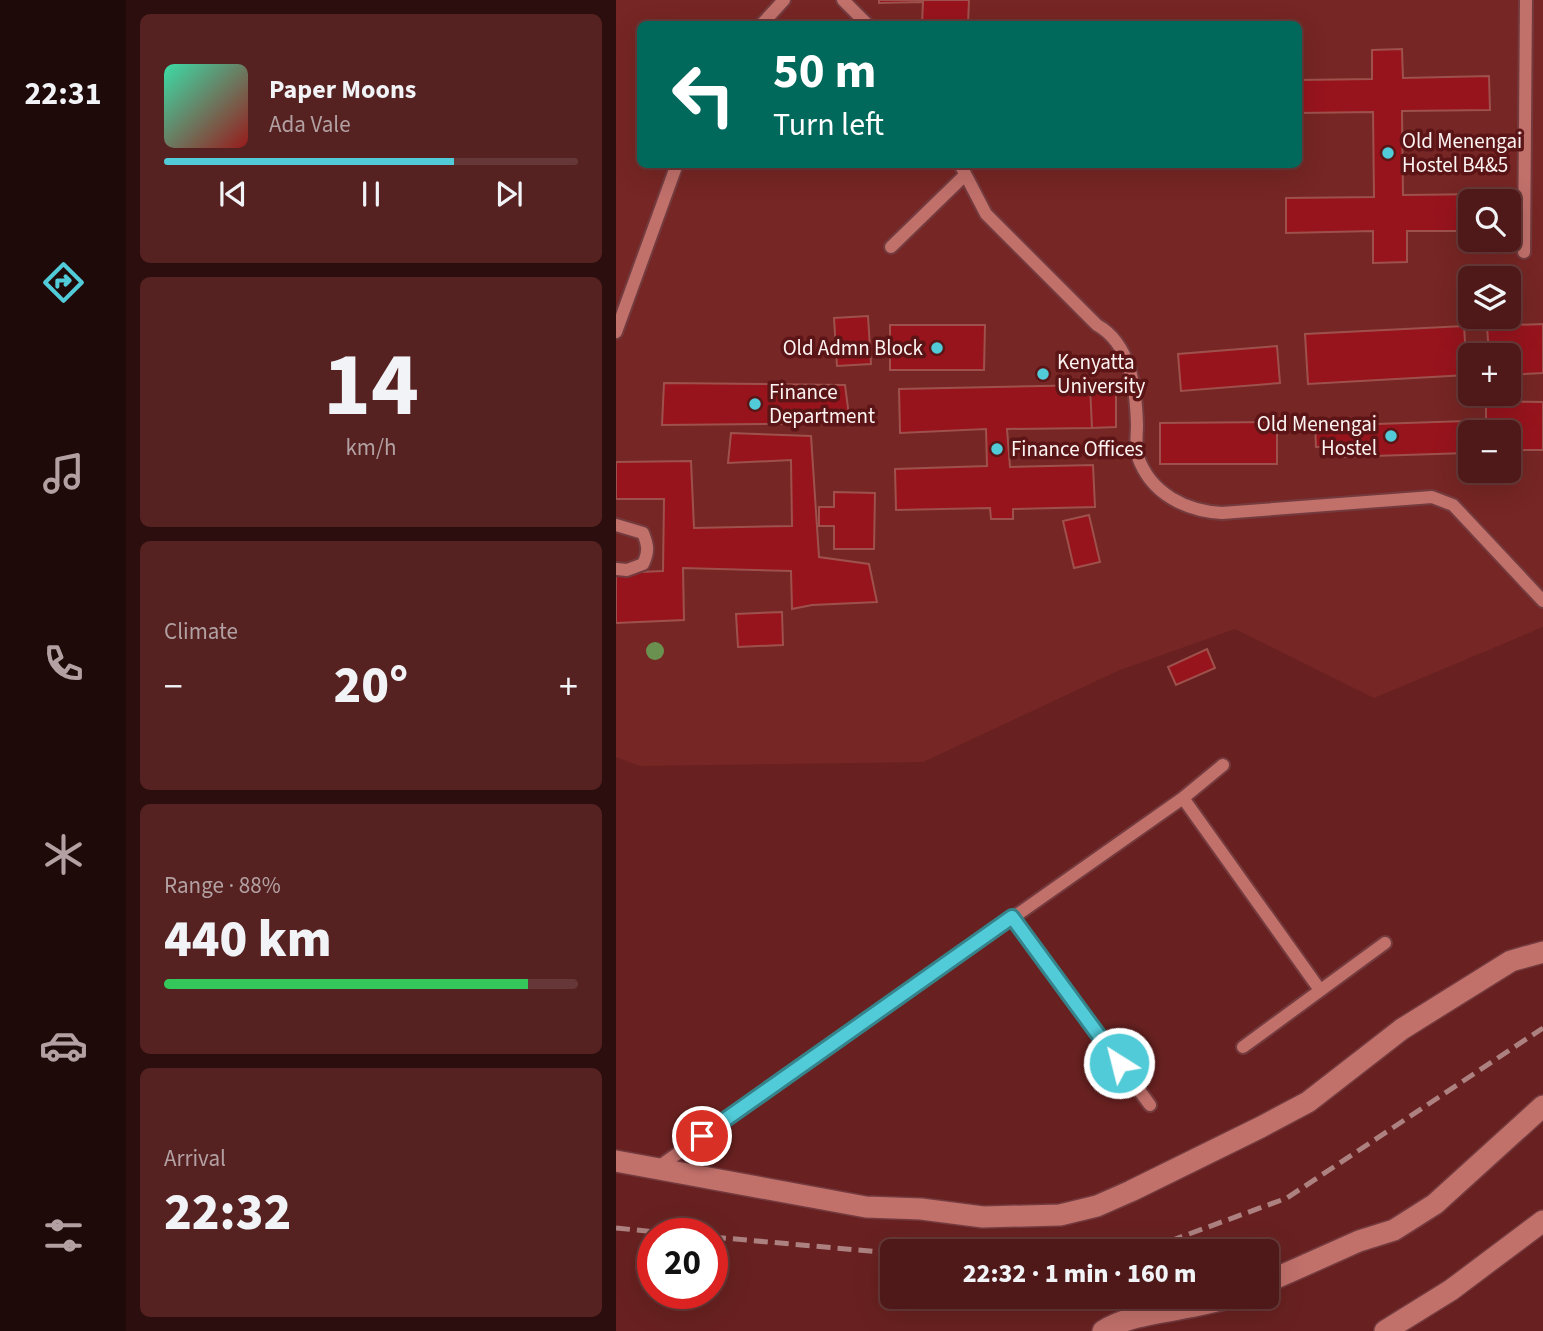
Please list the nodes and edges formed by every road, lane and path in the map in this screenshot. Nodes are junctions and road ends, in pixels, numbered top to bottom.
1 (784, 0) edge
2 (843, 0) edge
3 (1525, 0) edge
4 (765, 21) edge
5 (864, 21) edge
6 (676, 168) edge
7 (962, 170) edge
8 (891, 247) dead end
9 (1524, 252) dead end
10 (616, 332) edge
11 (616, 525) edge
12 (616, 569) edge
13 (1543, 601) edge
14 (1223, 765) dead end
15 (1183, 798) junction
16 (1012, 917) junction
17 (1385, 943) dead end
18 (1543, 952) edge
19 (1320, 990) junction
20 (1243, 1047) dead end
21 (1150, 1105) dead end
22 (1543, 1106) edge
23 (616, 1161) edge
24 (657, 1168) junction
25 (1543, 1221) edge
26 (1279, 1277) edge
27 (1198, 1309) edge
28 (1164, 1322) edge
29 (1103, 1331) edge
30 (1385, 1331) edge

1 - 4 lane
2 - 5 lane
3 - 9 lane
6 - 10 lane
7 - 8 lane
7 - 13 lane
11 - 12 lane
14 - 15 lane
15 - 16 lane
15 - 19 lane
16 - 21 lane
16 - 24 lane
17 - 19 lane
18 - 24 street
19 - 20 lane
22 - 26 street
23 - 24 street
25 - 30 street
27 - 28 street
28 - 29 street

